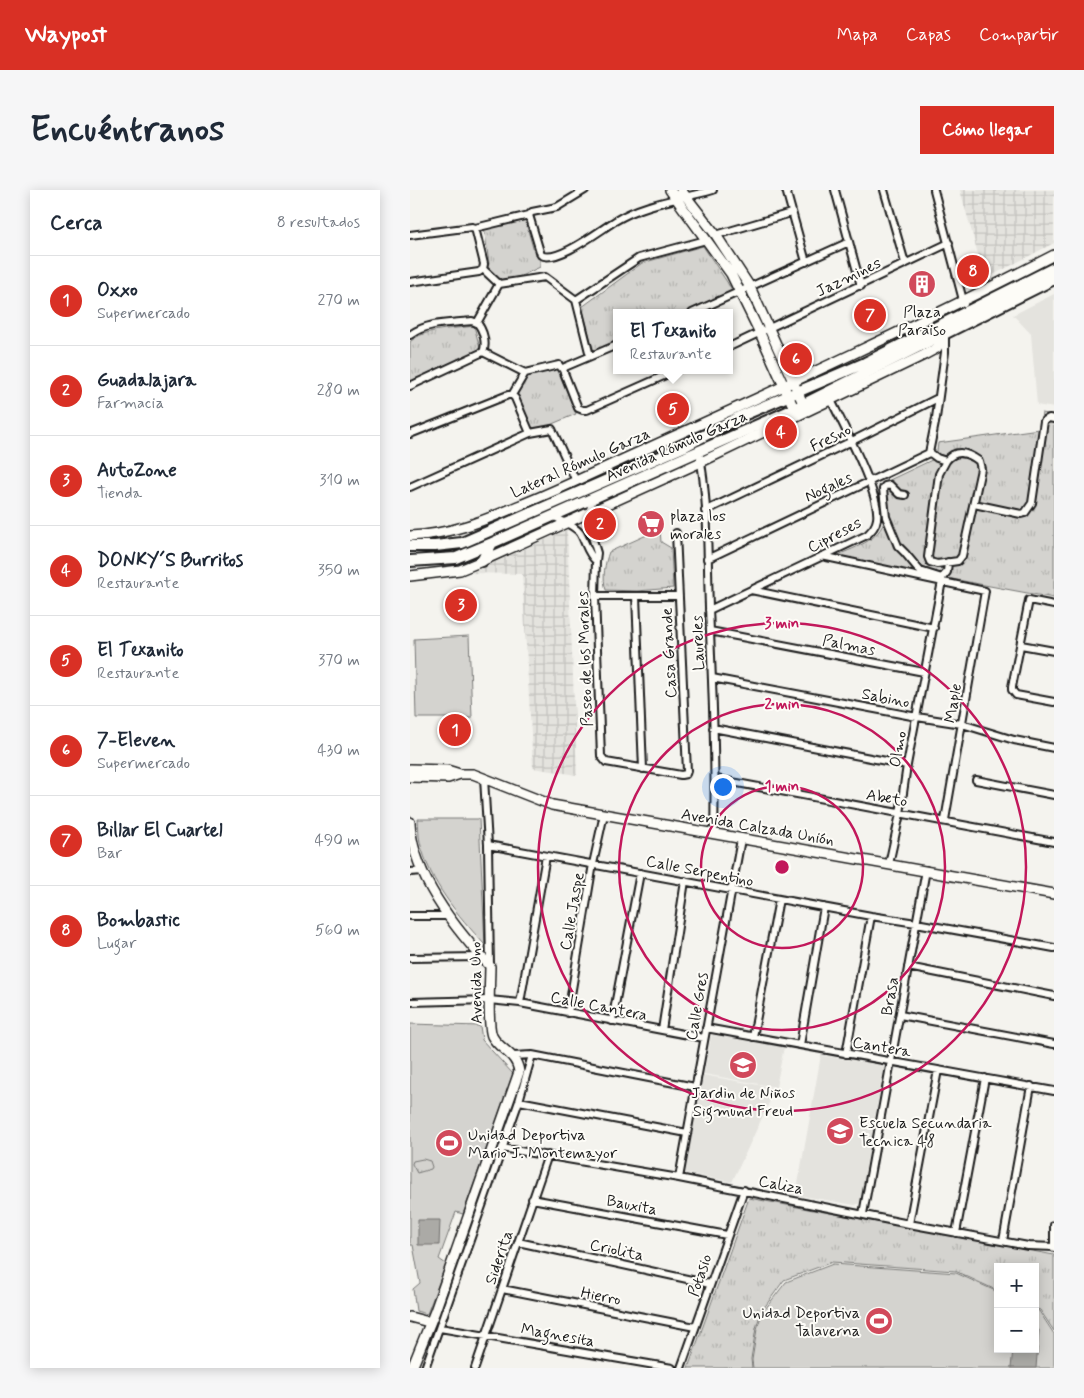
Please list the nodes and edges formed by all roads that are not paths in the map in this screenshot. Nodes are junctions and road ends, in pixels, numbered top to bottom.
1 (586, 190) edge
2 (670, 190) edge
3 (713, 190) edge
4 (786, 190) edge
5 (835, 190) edge
6 (884, 190) edge
7 (934, 190) edge
8 (683, 194) edge
9 (676, 200) junction
10 (791, 214) junction
11 (529, 215) junction
12 (475, 228) junction
13 (410, 235) edge
14 (716, 235) junction
15 (706, 240) junction
16 (849, 242) junction
17 (949, 244) junction
18 (1054, 254) edge
19 (806, 262) junction
20 (905, 263) junction
21 (1054, 268) edge
22 (483, 269) junction
23 (1054, 279) edge
24 (410, 282) edge
25 (499, 284) junction
26 (750, 286) junction
27 (861, 286) junction
28 (740, 292) junction
29 (576, 300) junction
30 (963, 301) junction
31 (701, 309) edge
32 (966, 312) junction
33 (477, 322) junction
34 (769, 329) junction
35 (760, 333) junction
36 (945, 334) junction
37 (410, 335) edge
38 (733, 345) edge
39 (613, 347) edge
40 (483, 352) junction
41 (590, 356) junction
42 (563, 370) junction
43 (525, 373) junction
44 (668, 374) edge
45 (410, 386) edge
46 (790, 389) junction
47 (512, 395) junction
48 (938, 398) junction
49 (831, 400) junction
50 (800, 410) junction
51 (1054, 419) edge
52 (410, 434) edge
53 (530, 434) junction
54 (850, 442) junction
55 (930, 452) junction
56 (700, 456) junction
57 (946, 461) junction
58 (576, 481) junction
59 (870, 482) junction
60 (410, 488) edge
61 (563, 488) junction
62 (552, 492) junction
63 (576, 493) junction
64 (905, 495) dead end
65 (593, 498) junction
66 (974, 504) junction
67 (546, 506) junction
68 (705, 511) junction
69 (588, 513) junction
70 (553, 516) junction
71 (565, 524) junction
72 (410, 530) edge
73 (676, 533) dead end
74 (410, 537) edge
75 (462, 543) junction
76 (492, 543) junction
77 (410, 546) edge
78 (410, 556) edge
79 (822, 556) junction
80 (707, 558) junction
81 (410, 561) edge
82 (482, 561) junction
83 (596, 561) junction
84 (948, 562) junction
85 (410, 576) edge
86 (942, 580) junction
87 (751, 590) junction
88 (595, 596) junction
89 (636, 596) junction
90 (680, 596) junction
91 (1054, 605) edge
92 (709, 610) junction
93 (934, 628) junction
94 (710, 631) junction
95 (1021, 645) junction
96 (1054, 651) edge
97 (924, 672) junction
98 (712, 678) junction
99 (1054, 702) edge
100 (917, 717) junction
101 (962, 724) junction
102 (714, 728) junction
103 (1054, 748) edge
104 (907, 765) junction
105 (410, 769) edge
106 (643, 769) junction
107 (460, 774) junction
108 (410, 777) edge
109 (484, 778) junction
110 (716, 779) junction
111 (976, 780) dead end
112 (1054, 795) edge
113 (604, 814) junction
114 (900, 814) junction
115 (945, 820) junction
116 (410, 822) edge
117 (410, 830) edge
118 (714, 834) junction
119 (741, 839) junction
120 (1054, 842) edge
121 (488, 846) junction
122 (546, 856) junction
123 (593, 864) junction
124 (889, 864) junction
125 (926, 870) junction
126 (423, 871) junction
127 (410, 872) edge
128 (640, 873) junction
129 (686, 881) junction
130 (732, 890) junction
131 (1054, 894) edge
132 (779, 899) junction
133 (824, 907) junction
134 (410, 916) edge
135 (448, 916) junction
136 (870, 916) junction
137 (916, 923) junction
138 (1054, 948) edge
139 (482, 957) junction
140 (410, 958) edge
141 (490, 966) junction
142 (908, 967) junction
143 (1054, 996) edge
144 (489, 1000) junction
145 (410, 1002) edge
146 (520, 1003) junction
147 (568, 1013) junction
148 (900, 1015) junction
149 (612, 1021) junction
150 (706, 1028) junction
151 (662, 1030) junction
152 (753, 1037) junction
153 (704, 1038) junction
154 (1054, 1044) edge
155 (800, 1045) junction
156 (846, 1054) junction
157 (532, 1055) junction
158 (513, 1056) junction
159 (891, 1062) junction
160 (938, 1070) junction
161 (985, 1078) junction
162 (1031, 1086) junction
163 (695, 1087) junction
164 (1054, 1090) edge
165 (519, 1101) junction
166 (687, 1133) junction
167 (502, 1148) junction
168 (548, 1155) junction
169 (679, 1178) junction
170 (744, 1190) junction
171 (532, 1199) junction
172 (863, 1214) junction
173 (910, 1224) junction
174 (1054, 1225) edge
175 (956, 1232) junction
176 (727, 1235) junction
177 (1003, 1241) junction
178 (518, 1242) junction
179 (1054, 1247) edge
180 (710, 1284) junction
181 (502, 1290) junction
182 (410, 1318) edge
183 (431, 1321) junction
184 (410, 1323) edge
185 (696, 1327) junction
186 (440, 1328) junction
187 (485, 1335) junction
188 (412, 1368) edge
189 (425, 1368) edge
190 (475, 1368) edge
191 (672, 1368) edge
192 (681, 1368) edge

1 - 11 street
2 - 9 street
3 - 8 street
4 - 10 street
5 - 16 street
6 - 20 street
7 - 17 street
8 - 9 street
8 - 14 street
9 - 11 street
9 - 15 street
10 - 14 street
10 - 19 street
11 - 12 street
12 - 13 street
12 - 22 street
14 - 26 street
15 - 28 street
15 - 29 street
16 - 19 street
16 - 27 street
17 - 20 street, Jazmines
17 - 30 street
18 - 30 street, Lateral Rómulo Garza
19 - 26 street
20 - 27 street, Jazmines
21 - 32 main road, Avenida Rómulo Garza
22 - 24 street
22 - 25 street
23 - 36 main road, Avenida Rómulo Garza
25 - 29 street
25 - 33 street
26 - 28 street
26 - 34 street
27 - 34 street, Jazmines
28 - 31 street
28 - 35 street
29 - 41 street
30 - 32 street
30 - 46 street, Lateral Rómulo Garza
32 - 46 main road, Avenida Rómulo Garza
33 - 37 street
33 - 40 street
34 - 35 street, Jazmines
34 - 46 street
35 - 38 street, Jazmines
35 - 46 street
36 - 48 street
36 - 49 street
36 - 50 main road, Avenida Rómulo Garza
39 - 41 street
40 - 43 street
40 - 45 street
41 - 42 street
42 - 43 street
42 - 44 street
43 - 47 street
46 - 50 street
46 - 58 street, Lateral Rómulo Garza
46 - 63 main road, Avenida Rómulo Garza
47 - 52 street
47 - 53 street
48 - 54 street, Fresno
48 - 55 street
49 - 50 street
49 - 54 street, Cipreses
50 - 56 main road, Avenida Rómulo Garza
51 - 66 street
53 - 58 street
53 - 60 street
54 - 59 street, Cipreses
54 - 68 street, Fresno
55 - 57 street
55 - 59 street, Nogales
56 - 65 main road, Avenida Rómulo Garza
56 - 68 street, Laureles
56 - 69 street
57 - 66 street
57 - 84 street
58 - 61 street, Lateral Rómulo Garza
59 - 79 street, Cipreses
59 - 80 street, Nogales
61 - 62 street, Lateral Rómulo Garza
61 - 63 main road
62 - 67 main road
62 - 74 street, Lateral Rómulo Garza
63 - 67 main road, Avenida Rómulo Garza
64 - 86 street
65 - 69 street, Paseo de los Morales
65 - 70 main road, Avenida Rómulo Garza
66 - 84 street
67 - 75 main road, Avenida Rómulo Garza
68 - 80 street, Laureles
69 - 71 street
69 - 83 street, Paseo de los Morales
70 - 71 street
70 - 76 main road, Avenida Rómulo Garza
71 - 82 street
71 - 83 street
72 - 74 street
73 - 90 street, Casa Grande
75 - 77 main road, Avenida Rómulo Garza
75 - 78 main road
76 - 81 main road, Avenida Rómulo Garza
76 - 82 main road
79 - 86 street
79 - 87 street, Cipreses
80 - 92 street, Laureles
82 - 85 street
83 - 88 street, Paseo de los Morales
84 - 86 street, Olmo
86 - 93 street, Olmo
86 - 101 street, Maple
87 - 92 street, Cipreses
87 - 93 street
88 - 89 street
88 - 106 street, Paseo de los Morales
89 - 90 street
89 - 106 street
90 - 106 street, Casa Grande
91 - 95 street
92 - 94 street, Laureles
93 - 97 street, Olmo
94 - 97 street, Palmas
94 - 98 street, Laureles
95 - 96 street
95 - 99 street
97 - 100 street, Olmo
98 - 100 street, Sabino
98 - 102 street, Laureles
100 - 101 street, Sabino
100 - 104 street, Olmo
101 - 103 street, Sabino
101 - 115 street, Maple
102 - 104 street
102 - 110 street, Laureles
104 - 114 street, Olmo
105 - 107 street, Avenida Calzada Unión
107 - 108 street, Avenida Calzada Unión
107 - 109 street, Avenida Calzada Unión
109 - 113 street, Avenida Calzada Unión
109 - 121 street, Avenida Uno
110 - 114 street, Abeto
110 - 118 street, Laureles
111 - 112 street
113 - 118 street, Avenida Calzada Unión
113 - 123 street, Calle Jaspe
114 - 115 street, Abeto
114 - 124 street, Olmo
115 - 120 street, Abeto
116 - 117 street
117 - 126 street
118 - 119 street, Avenida Calzada Unión
119 - 124 street, Avenida Calzada Unión
119 - 130 street, Calle Gres
121 - 122 street, Calle Serpentino
121 - 141 street, Avenida Uno
122 - 123 street, Calle Serpentino
122 - 146 street
123 - 128 street, Calle Serpentino
123 - 147 street, Calle Jaspe
124 - 125 street, Avenida Calzada Unión
125 - 131 street, Avenida Calzada Unión
125 - 137 street, Brasa
126 - 127 street
126 - 135 street
128 - 129 street, Calle Serpentino
128 - 149 street
129 - 130 street, Calle Serpentino
129 - 151 street
130 - 132 street, Calle Serpentino
130 - 150 street, Calle Gres
132 - 133 street, Calle Serpentino
132 - 152 street
133 - 136 street, Calle Serpentino
133 - 155 street
134 - 135 street
135 - 139 street
136 - 137 street, Calle Serpentino
136 - 156 street
137 - 138 street, Calle Serpentino
137 - 142 street, Brasa
139 - 140 street
139 - 141 street
141 - 144 street, Avenida Uno
142 - 143 street
142 - 148 street, Brasa
144 - 145 street, Calle Cantera
144 - 146 street, Calle Cantera
144 - 158 street, Avenida Uno
146 - 147 street, Calle Cantera
147 - 149 street, Calle Cantera
148 - 154 street
148 - 159 street, Brasa
149 - 151 street, Calle Cantera
150 - 152 street, Cantera
150 - 153 street, Calle Gres
151 - 153 street, Calle Cantera
152 - 155 street, Cantera
153 - 163 street, Calle Gres
155 - 156 street, Cantera
156 - 159 street, Cantera
157 - 158 street
157 - 163 street
157 - 165 street
158 - 183 street
159 - 160 street, Cantera
159 - 172 street, Brasa
160 - 161 street, Cantera
160 - 173 street
161 - 162 street, Cantera
161 - 175 street
162 - 164 street, Cantera
162 - 177 street
163 - 166 street, Calle Gres
165 - 166 street
165 - 167 street
166 - 169 street, Calle Gres
167 - 168 street, Caliza
167 - 186 street
168 - 169 street, Caliza
168 - 171 street, Siderita
169 - 170 street, Caliza
170 - 172 street, Caliza
170 - 176 street, Potasio
171 - 176 street, Bauxita
171 - 178 street, Siderita
172 - 173 street, Caliza
173 - 175 street, Caliza
174 - 179 street
175 - 177 street, Caliza
176 - 180 street, Potasio
177 - 179 street, Caliza
178 - 180 street, Criolita
178 - 181 street, Siderita
180 - 185 street, Potasio
181 - 185 street, Hierro
181 - 187 street, Siderita
182 - 183 street
182 - 184 street
183 - 188 street
185 - 192 street, Potasio
186 - 187 street, Magnesita
186 - 189 street
187 - 190 street, Siderita
187 - 191 street, Magnesita

